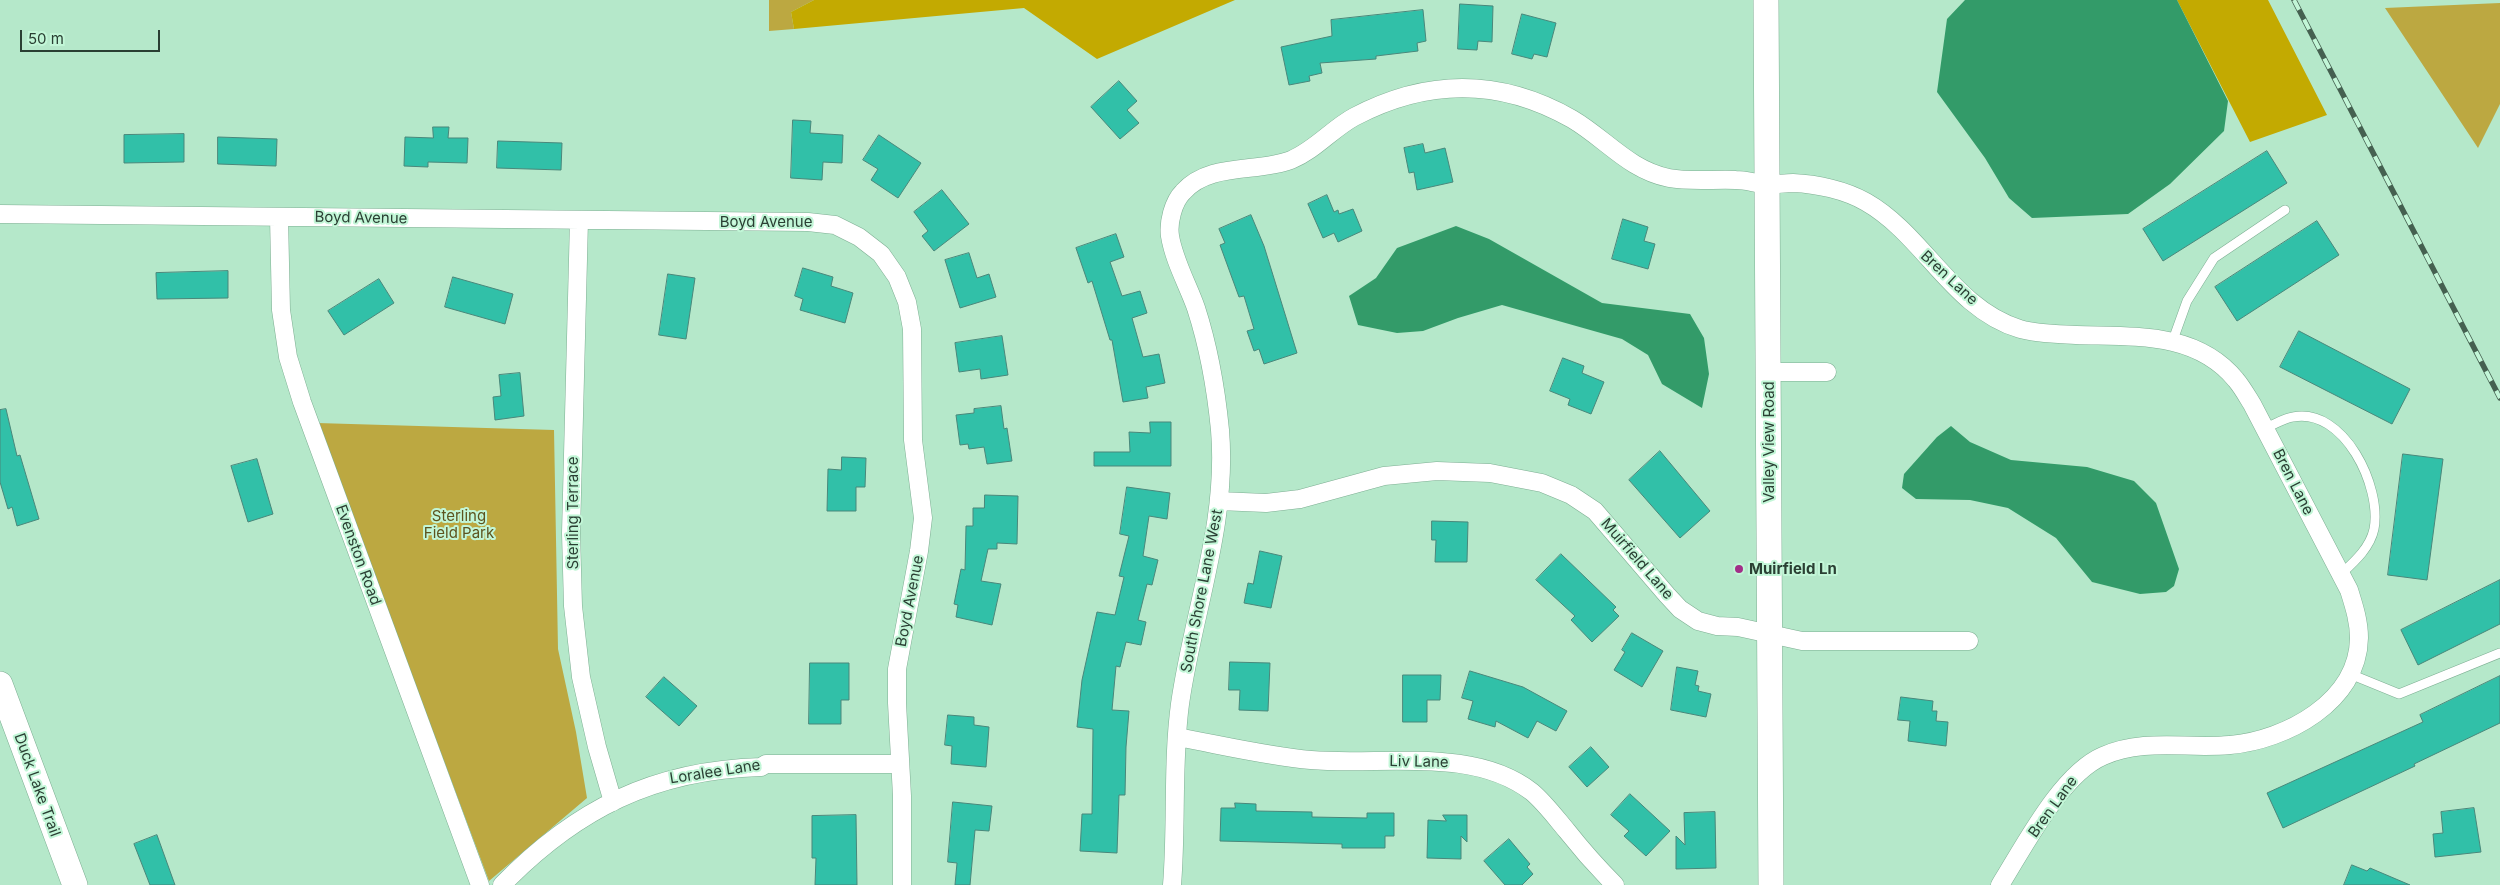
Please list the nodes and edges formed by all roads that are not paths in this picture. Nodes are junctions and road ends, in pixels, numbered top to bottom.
1 (1766, 0) edge
2 (1767, 184) junction
3 (2285, 210) dead end
4 (0, 214) edge
5 (279, 217) junction
6 (579, 220) junction
7 (2173, 340) junction
8 (1769, 372) junction
9 (1827, 372) dead end
10 (2265, 428) junction
11 (1219, 500) junction
12 (2341, 574) junction
13 (1770, 635) junction
14 (1969, 641) dead end
15 (2500, 653) edge
16 (2350, 674) junction
17 (0, 684) edge
18 (1177, 737) junction
19 (900, 764) junction
20 (613, 802) junction
21 (75, 885) edge
22 (480, 885) edge
23 (502, 885) edge
24 (902, 885) edge
25 (1172, 885) edge
26 (1615, 885) edge
27 (1772, 885) edge
28 (2000, 885) edge

1 - 2 street, Valley View Road
2 - 7 street, Bren Lane
2 - 8 street, Valley View Road
2 - 11 street, South Shore Lane West
3 - 7 lane
4 - 5 street, Boyd Avenue
5 - 6 street, Boyd Avenue
5 - 22 street, Evenston Road
6 - 19 street, Boyd Avenue
6 - 20 street, Sterling Terrace
7 - 10 street, Bren Lane
8 - 9 street
8 - 13 street, Valley View Road
10 - 12 street, Bren Lane
10 - 12 lane
11 - 13 street, Muirfield Lane
11 - 18 street, South Shore Lane West
12 - 16 street, Bren Lane
13 - 14 street, Muirfield Lane
13 - 27 street, Valley View Road
15 - 16 lane
16 - 28 street, Bren Lane
17 - 21 street, Duck Lake Trail
18 - 25 street, South Shore Lane West
18 - 26 street, Liv Lane
19 - 20 street, Loralee Lane
19 - 24 street, Boyd Avenue
20 - 23 street, Loralee Lane

